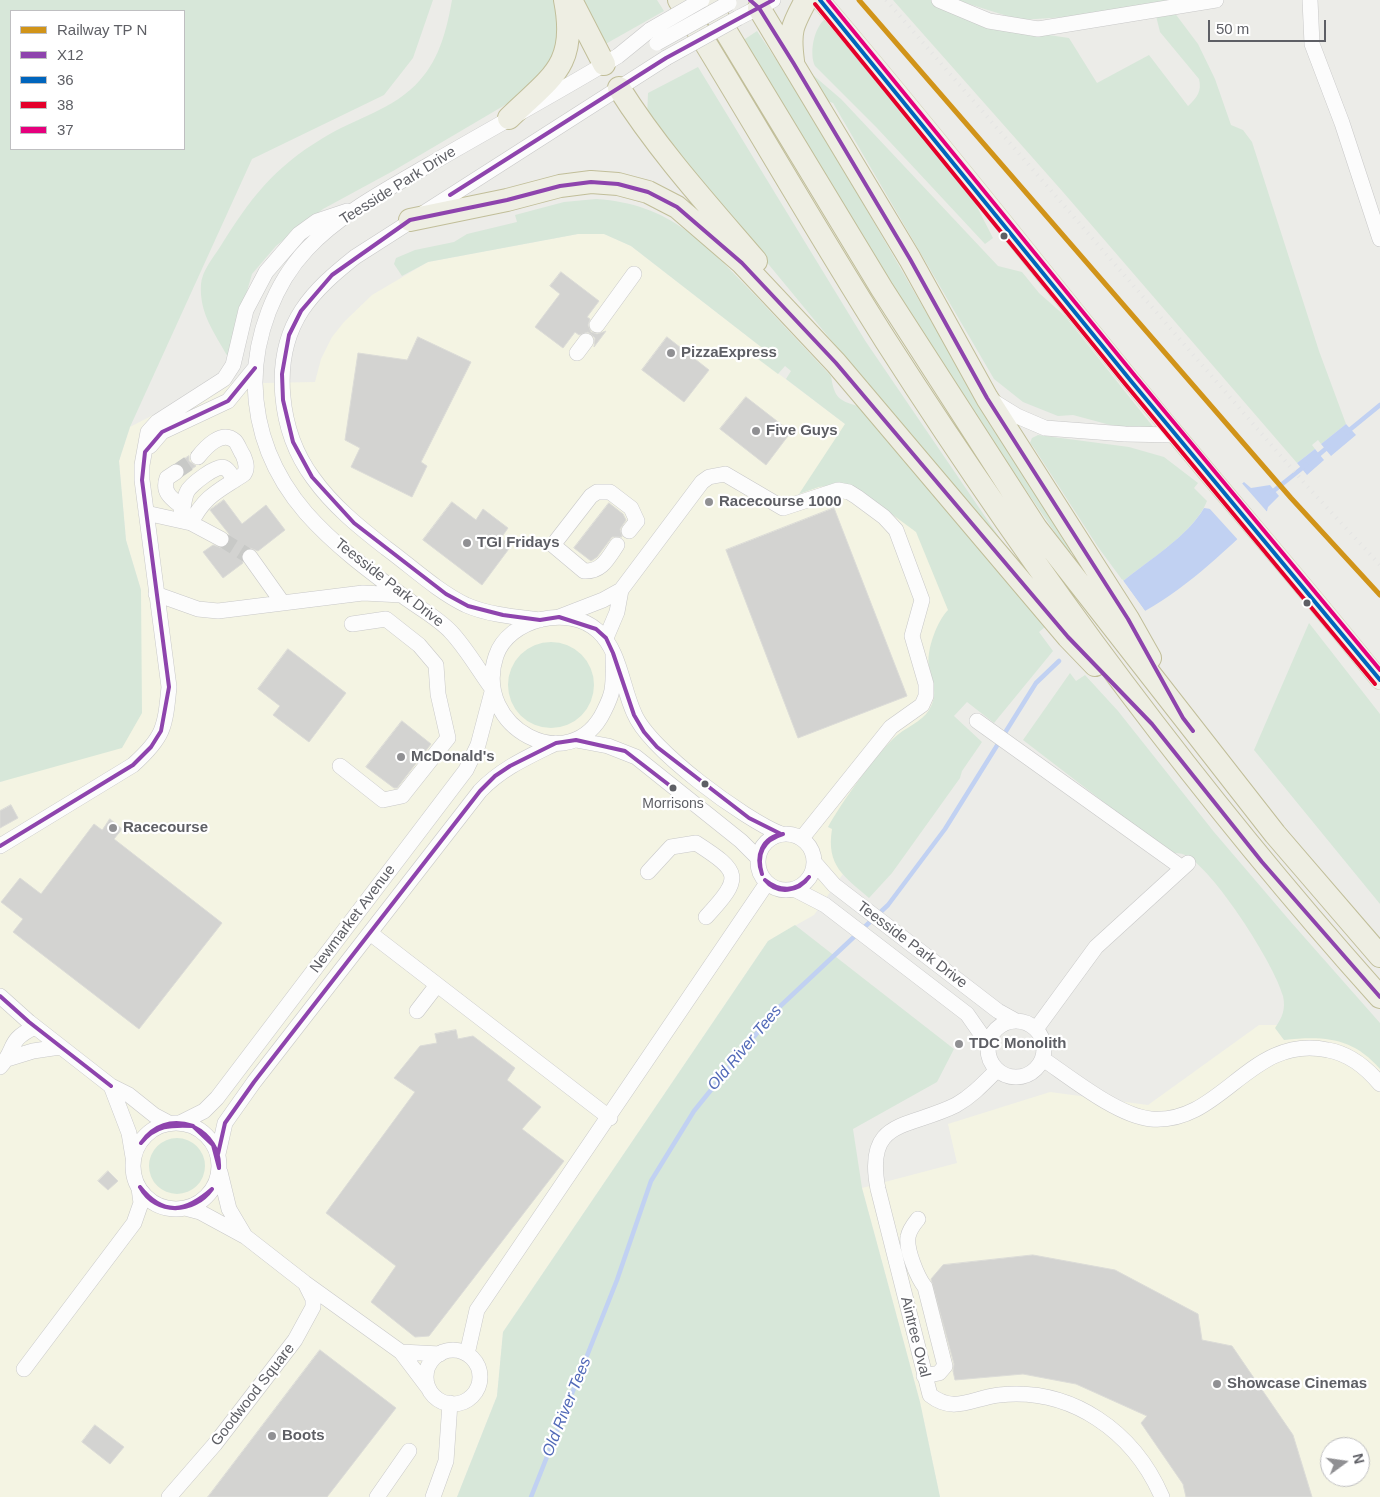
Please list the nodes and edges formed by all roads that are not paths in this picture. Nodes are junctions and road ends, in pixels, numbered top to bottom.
1 (565, 0) edge
2 (571, 0) edge
3 (679, 0) edge
4 (702, 0) edge
5 (707, 0) edge
6 (939, 0) edge
7 (1216, 0) edge
8 (1310, 0) edge
9 (732, 2) edge
10 (759, 2) edge
11 (809, 3) edge
12 (611, 60) junction
13 (794, 64) junction
14 (619, 88) junction
15 (509, 118) junction
16 (359, 207) junction
17 (410, 220) junction
18 (1380, 239) edge
19 (634, 274) dead end
20 (795, 317) junction
21 (597, 325) dead end
22 (255, 368) junction
23 (988, 398) junction
24 (1176, 435) junction
25 (145, 452) junction
26 (198, 457) tunnel mouth
27 (176, 472) tunnel mouth
28 (146, 513) junction
29 (185, 518) junction
30 (629, 531) dead end
31 (220, 539) tunnel mouth
32 (617, 545) dead end
33 (250, 557) tunnel mouth
34 (621, 590) junction
35 (156, 594) junction
36 (402, 595) junction
37 (282, 602) junction
38 (559, 617) junction
39 (540, 620) junction
40 (352, 624) dead end
41 (606, 638) junction
42 (613, 652) junction
43 (1380, 680) edge
44 (492, 689) junction
45 (1183, 718) junction
46 (977, 721) dead end
47 (1152, 724) junction
48 (576, 740) junction
49 (556, 743) junction
50 (340, 766) dead end
51 (781, 834) junction
52 (802, 838) junction
53 (0, 846) edge
54 (758, 858) junction
55 (814, 862) junction
56 (648, 872) dead end
57 (767, 883) junction
58 (794, 889) junction
59 (706, 917) dead end
60 (370, 933) junction
61 (1380, 956) edge
62 (437, 985) junction
63 (0, 996) edge
64 (1380, 997) edge
65 (417, 1011) dead end
66 (1016, 1021) junction
67 (35, 1027) junction
68 (1036, 1029) junction
69 (988, 1044) junction
70 (60, 1047) junction
71 (1042, 1059) junction
72 (4, 1063) edge
73 (997, 1070) junction
74 (1380, 1084) edge
75 (111, 1086) junction
76 (610, 1118) junction
77 (174, 1123) junction
78 (218, 1154) junction
79 (134, 1159) junction
80 (219, 1170) junction
81 (139, 1188) junction
82 (185, 1208) junction
83 (918, 1219) dead end
84 (246, 1237) junction
85 (305, 1283) junction
86 (401, 1352) junction
87 (440, 1354) junction
88 (467, 1354) junction
89 (24, 1369) dead end
90 (925, 1380) junction
91 (429, 1389) junction
92 (450, 1404) junction
93 (409, 1451) dead end
94 (169, 1497) edge
95 (377, 1497) edge
96 (433, 1497) edge
97 (1162, 1497) edge

1 - 15 highway
2 - 12 highway
3 - 47 highway
4 - 12 street, Teesside Park Drive, bridge
5 - 45 highway
6 - 7 street
8 - 18 street
9 - 12 street, bridge
10 - 13 highway
10 - 14 street, Teesside Park Drive, bridge
11 - 13 highway
11 - 24 main road
12 - 14 street
12 - 15 street, Teesside Park Drive
13 - 23 highway
14 - 17 street, Teesside Park Drive
14 - 20 highway
15 - 16 street, Teesside Park Drive
16 - 22 street, Teesside Park Drive
16 - 25 street
17 - 20 highway
17 - 39 street, Teesside Park Drive
19 - 21 street
20 - 47 highway
22 - 25 street
22 - 36 street, Teesside Park Drive
23 - 24 street
23 - 45 highway
24 - 43 main road
25 - 28 street
26 - 29 street
27 - 29 street
28 - 29 street
28 - 35 street
29 - 31 street
30 - 32 street
33 - 37 street
34 - 38 street
34 - 41 street
34 - 52 street
35 - 37 street
35 - 53 street
36 - 37 street
36 - 44 street, Teesside Park Drive
38 - 39 street
38 - 41 street
39 - 44 street
40 - 50 street
41 - 42 street
42 - 48 street
42 - 51 street
44 - 49 street
44 - 77 street, Newmarket Avenue
45 - 61 highway
46 - 68 street
47 - 64 highway
48 - 49 street
48 - 54 street
49 - 60 street, Newmarket Avenue
51 - 52 street
51 - 54 street
52 - 55 street
54 - 57 street
55 - 58 street
55 - 66 street, Teesside Park Drive
56 - 59 street
57 - 58 street
57 - 76 street
58 - 69 street, Teesside Park Drive
60 - 62 street
60 - 78 street, Newmarket Avenue
62 - 65 street
62 - 76 street
63 - 67 street
66 - 68 street
66 - 69 street
67 - 70 street
67 - 72 street
68 - 71 street
69 - 73 street
70 - 72 street
70 - 75 street
71 - 73 street
71 - 74 street
73 - 90 street, Aintree Oval
75 - 77 street
75 - 79 street
76 - 88 street
77 - 78 street
77 - 79 street
78 - 80 street
79 - 81 street
80 - 82 street
80 - 84 street
81 - 82 street
81 - 89 street
82 - 84 street
83 - 90 street
84 - 85 street
85 - 86 street
85 - 94 street, Goodwood Square
86 - 87 street
86 - 91 street
87 - 88 street
87 - 91 street
88 - 92 street
90 - 97 street, Aintree Oval
91 - 92 street
92 - 96 street
93 - 95 street

